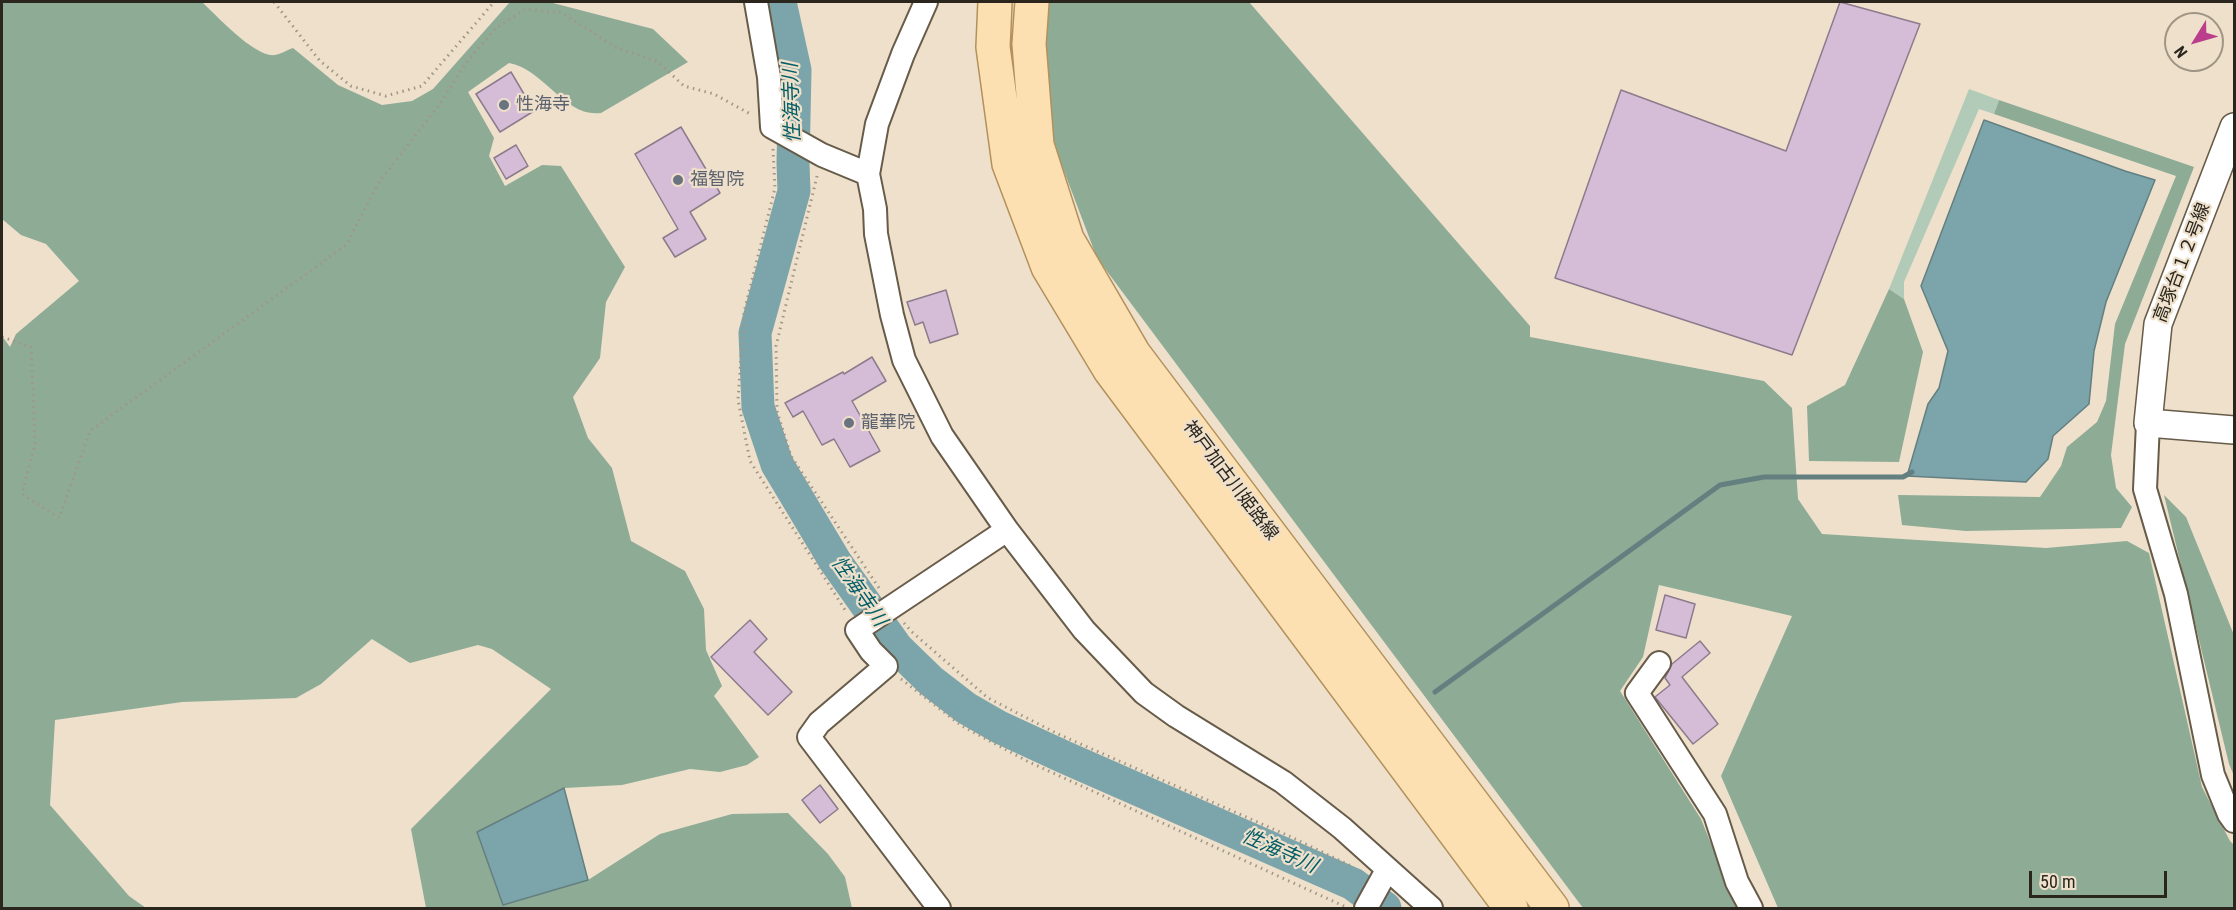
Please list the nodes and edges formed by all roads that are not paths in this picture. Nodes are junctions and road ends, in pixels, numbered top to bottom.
1 (756, 2) edge
2 (926, 2) edge
3 (995, 2) edge
4 (1032, 2) edge
5 (2235, 128) edge
6 (868, 174) junction
7 (2148, 423) junction
8 (2235, 430) edge
9 (1007, 530) junction
10 (1659, 663) dead end
11 (2235, 821) edge
12 (1384, 876) junction
13 (939, 909) edge
14 (1366, 909) edge
15 (1431, 909) edge
16 (1511, 909) edge
17 (1552, 909) edge
18 (1751, 909) edge

1 - 6 street
2 - 6 street
3 - 16 main road, 神戸加古川姫路線
4 - 17 main road, 神戸加古川姫路線
5 - 7 street, 高塚台１２号線
6 - 9 street
7 - 8 street
7 - 11 street
9 - 12 street
9 - 13 street
10 - 18 street
12 - 14 street
12 - 15 street

